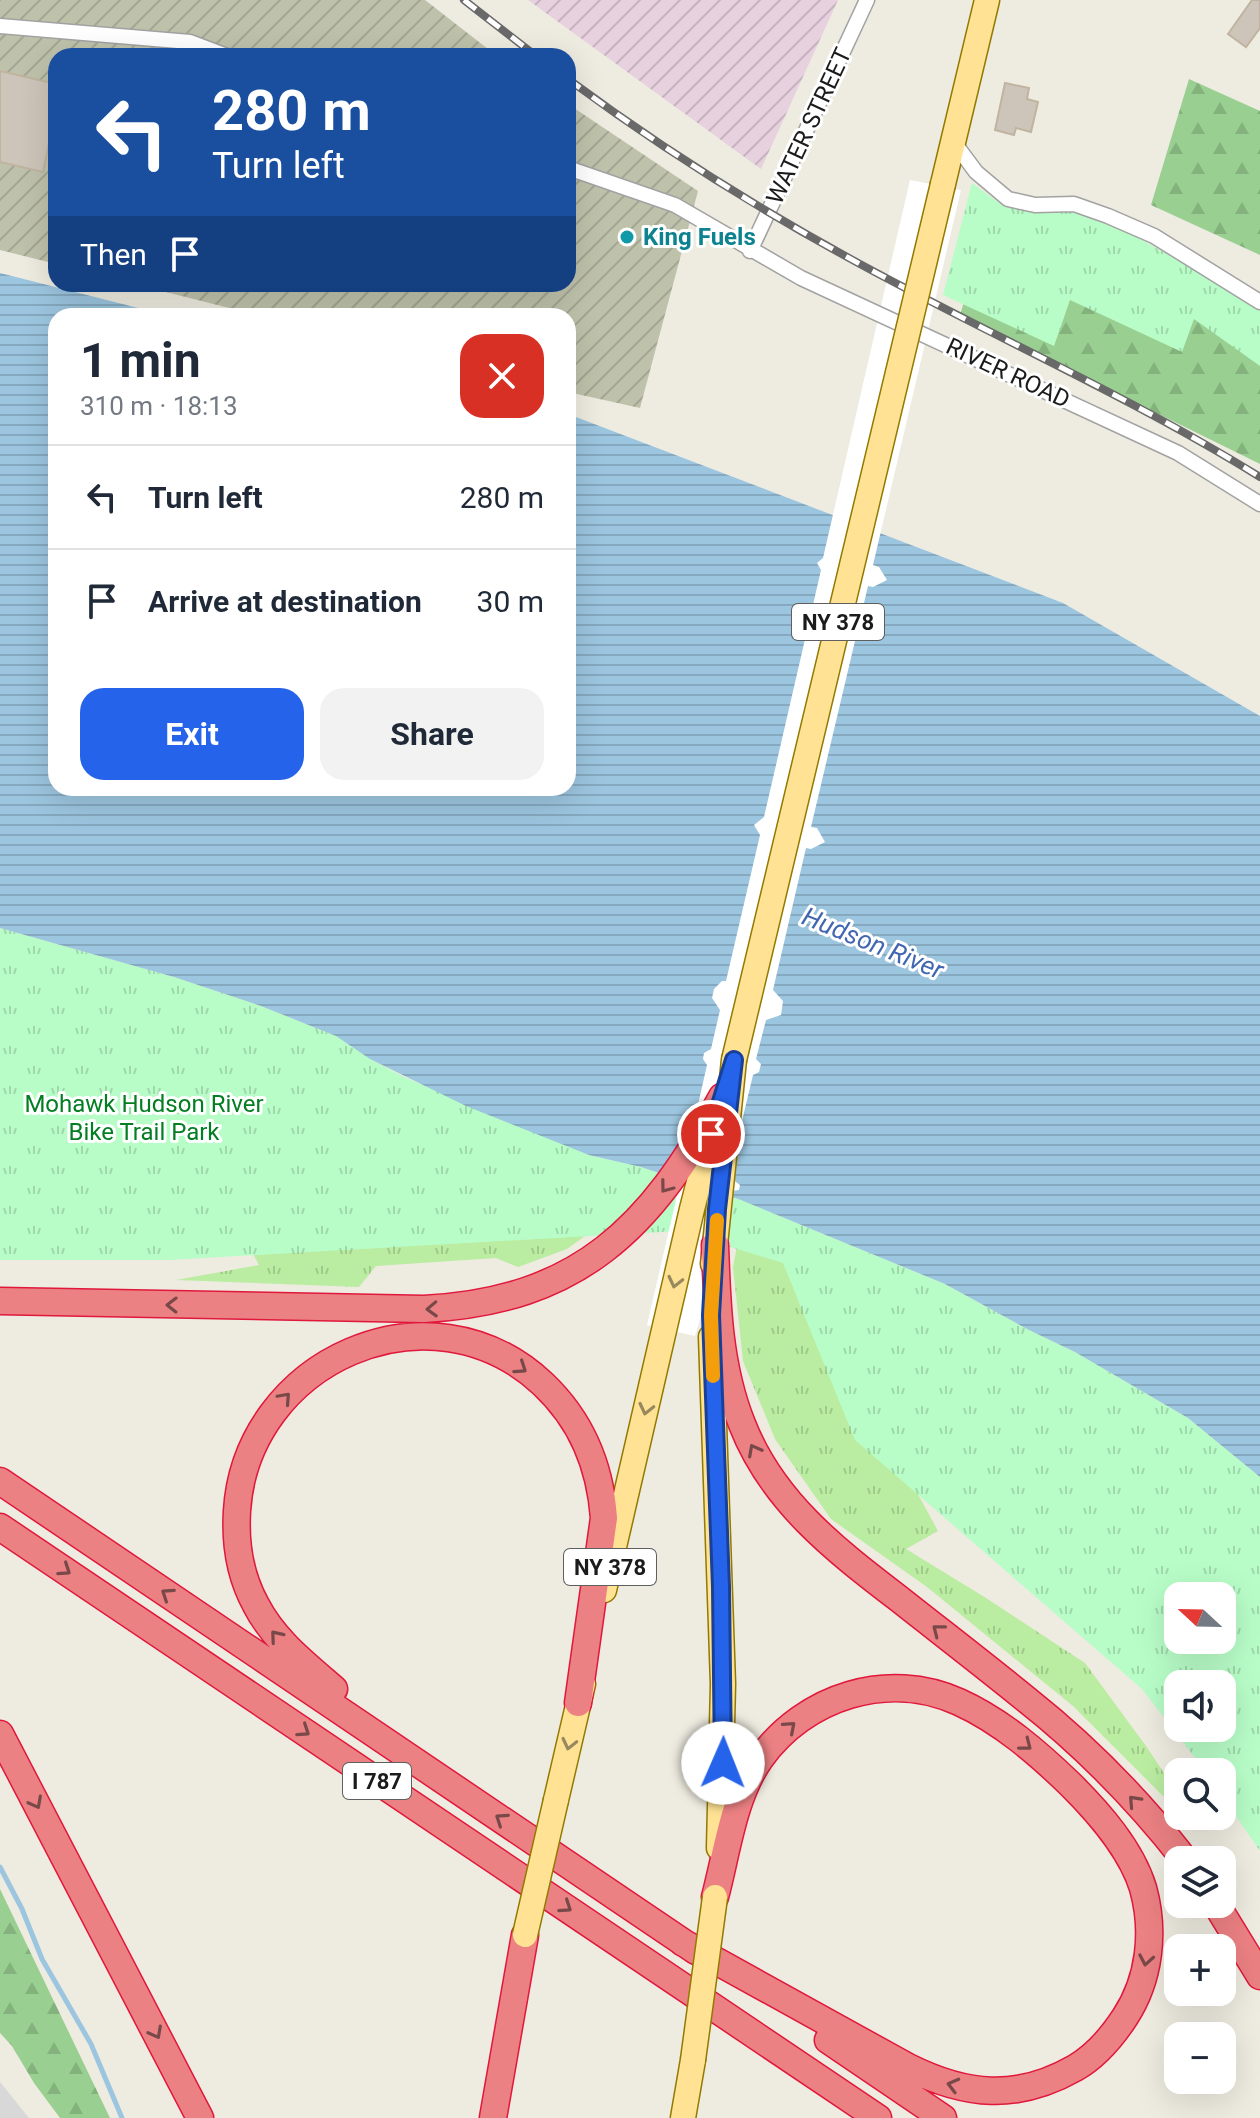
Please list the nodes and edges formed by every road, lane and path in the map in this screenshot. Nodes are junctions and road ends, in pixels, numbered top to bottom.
1 (867, 0) edge
2 (987, 0) edge
3 (0, 26) edge
4 (206, 48) edge
5 (953, 141) junction
6 (576, 171) edge
7 (750, 251) junction
8 (1260, 302) edge
9 (1260, 504) edge
10 (734, 1060) junction
11 (722, 1097) junction
12 (715, 1245) joint
13 (0, 1301) edge
14 (715, 1315) junction
15 (0, 1481) edge
16 (0, 1527) edge
17 (578, 1703) junction
18 (0, 1734) edge
19 (441, 1778) junction
20 (1173, 1846) edge
21 (715, 1897) junction
22 (1225, 1918) edge
23 (525, 1935) junction
24 (682, 1942) junction
25 (1260, 1976) edge
26 (755, 2035) junction
27 (200, 2118) edge
28 (483, 2118) edge
29 (493, 2118) edge
30 (683, 2118) edge
31 (855, 2118) edge
32 (878, 2118) edge
33 (943, 2118) edge

1 - 7 street, WATER STREET
2 - 5 main road, NY 378
3 - 4 street
5 - 8 street
5 - 10 main road, NY 378, bridge
6 - 7 street, RIVER ROAD
7 - 9 street, RIVER ROAD
10 - 11 main road, NY 378
10 - 12 main road, NY 378
11 -> 13 highway
11 -> 17 main road, NY 378
12 - 14 highway
20 -> 14 highway
14 - 21 main road
19 -> 15 highway, I 787
16 -> 26 highway, I 787
19 -> 17 highway
17 -> 23 main road, NY 378, bridge
18 -> 27 highway
24 -> 19 highway, I 787
21 -> 24 highway
21 - 30 main road, bridge
22 - 25 highway
23 - 28 main road, NY 378
23 - 29 highway
24 - 33 highway, I 787
26 - 31 highway
26 - 32 highway, I 787

